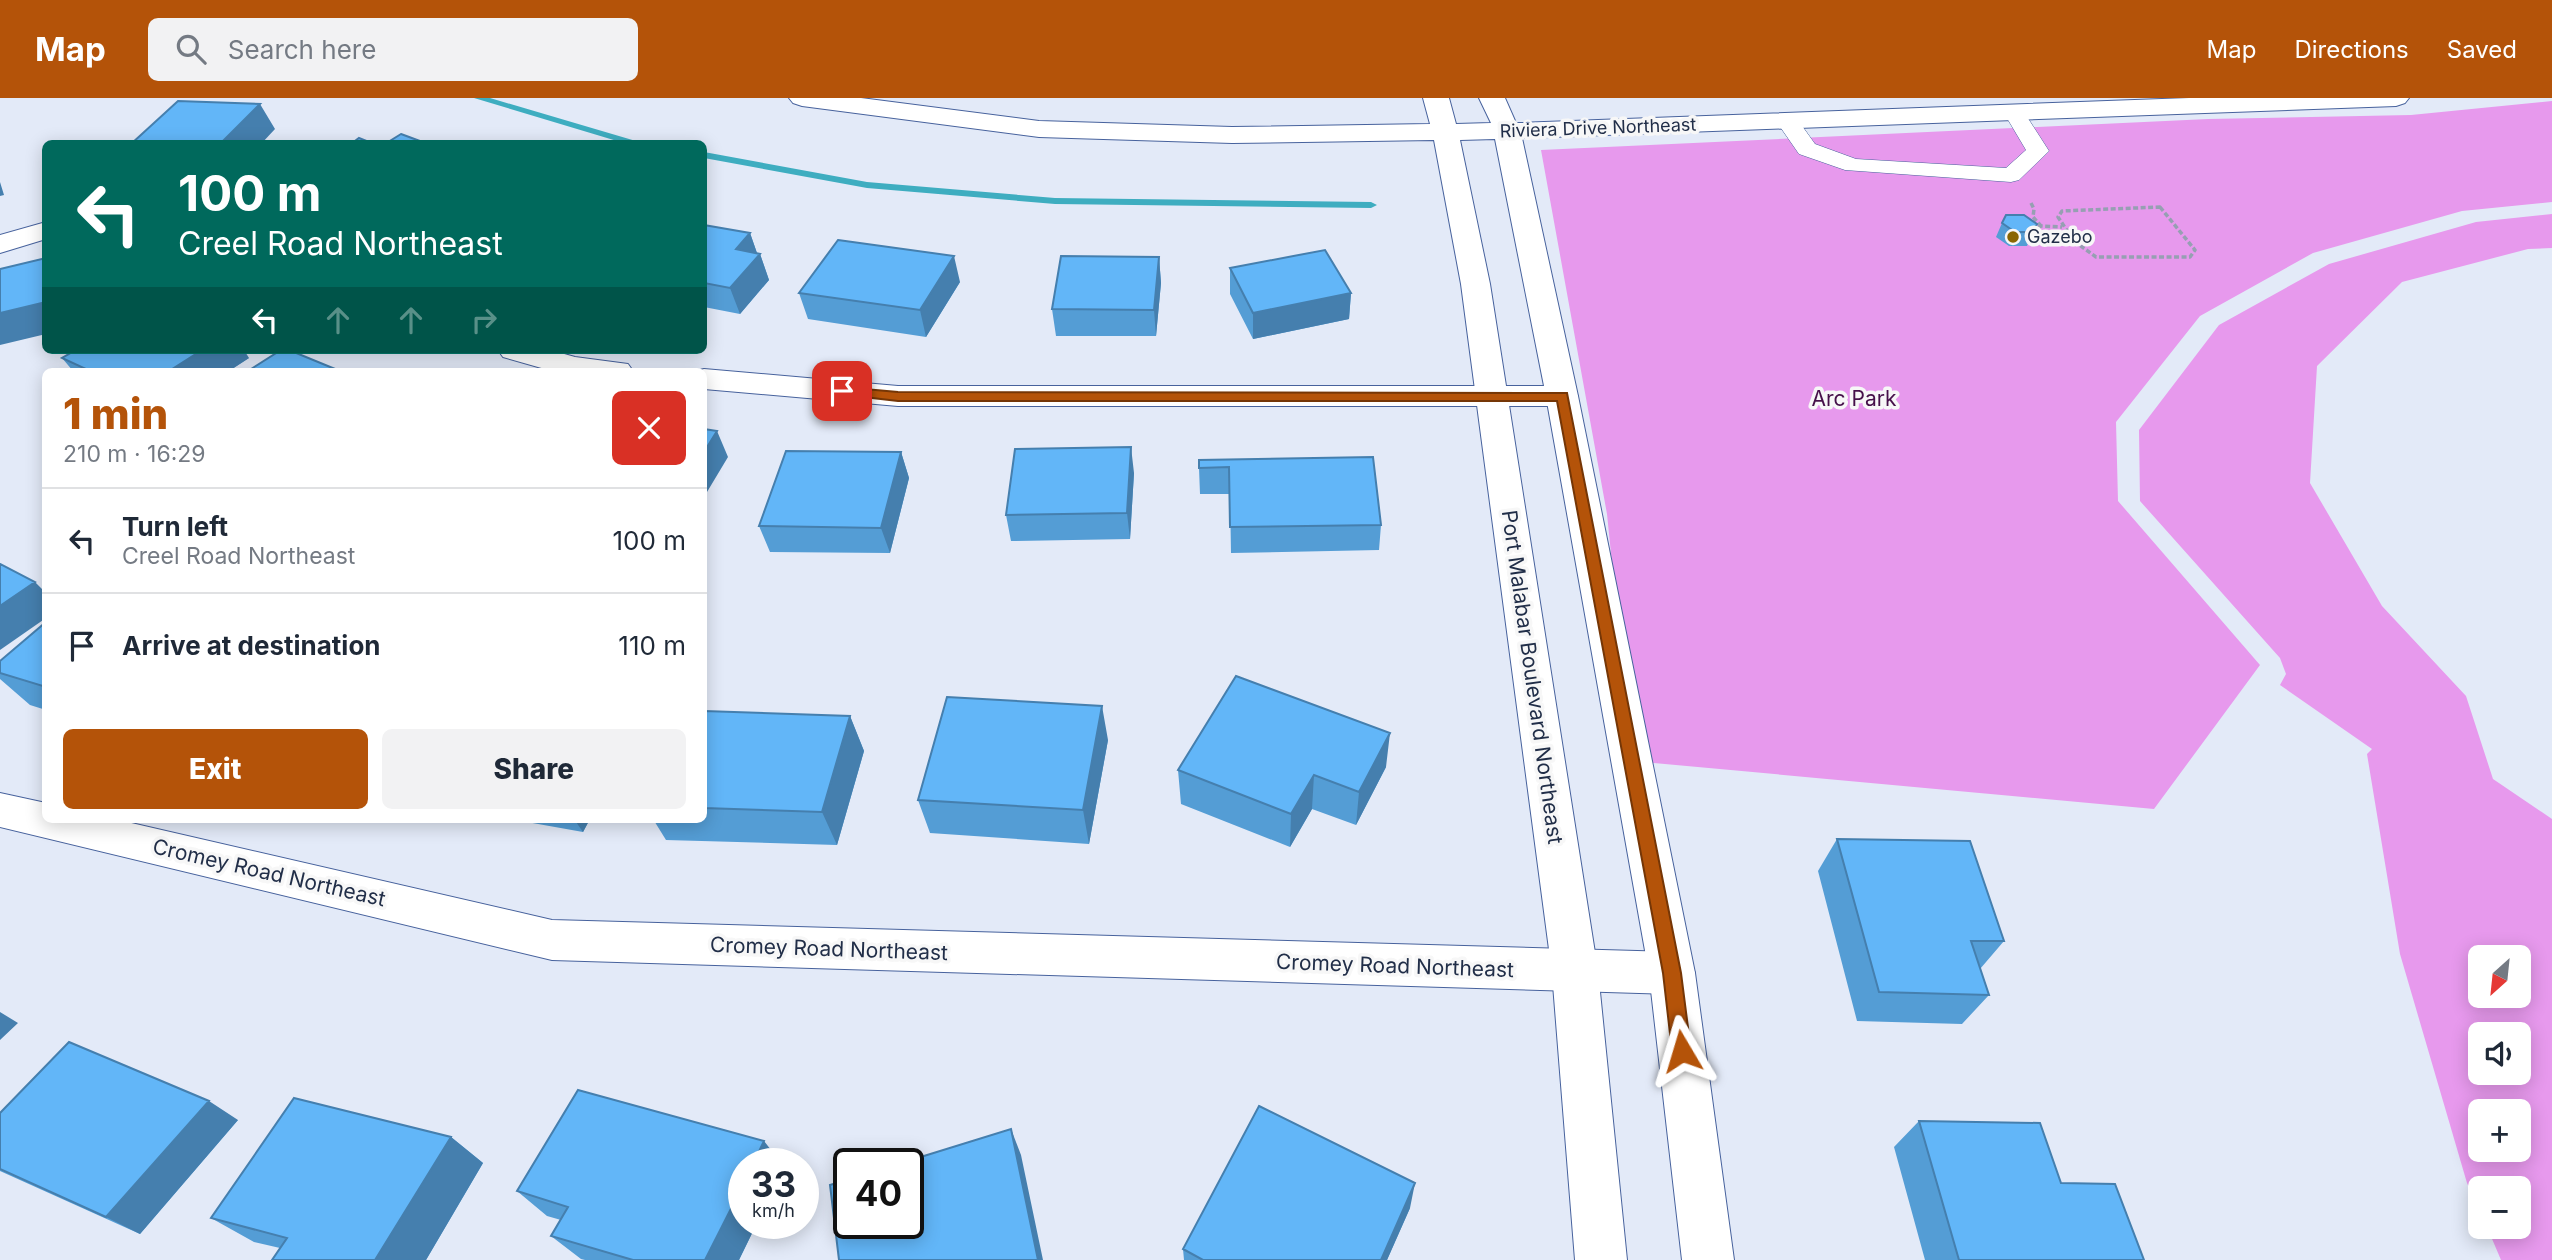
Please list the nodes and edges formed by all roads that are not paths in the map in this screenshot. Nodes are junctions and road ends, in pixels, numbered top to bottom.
1 (802, 98) edge
2 (2396, 98) edge
3 (2015, 113) junction
4 (1500, 114) edge
5 (1441, 115) edge
6 (1787, 121) junction
7 (42, 231) edge
8 (0, 244) edge
9 (528, 354) edge
10 (585, 368) edge
11 (707, 379) edge
12 (1562, 396) junction
13 (1490, 397) junction
14 (0, 810) edge
15 (42, 820) edge
16 (55, 823) edge
17 (1575, 972) junction
18 (1672, 973) junction
19 (1601, 1260) edge
20 (1708, 1260) edge

1 - 5 street, Riviera Drive Northeast
2 - 3 street, Riviera Drive Northeast
3 - 6 street, Riviera Drive Northeast
3 - 6 lane
4 - 5 street, Riviera Drive Northeast
4 - 6 street, Riviera Drive Northeast
4 - 12 street
5 - 13 street, Port Malabar Boulevard Northeast
7 - 8 street
9 - 10 street
11 - 13 street
12 - 13 street
12 - 18 street
13 - 17 street, Port Malabar Boulevard Northeast
14 - 15 street, Cromey Road Northeast
16 - 17 street, Cromey Road Northeast
17 - 18 street, Cromey Road Northeast
17 - 19 street, Port Malabar Boulevard Northeast
18 - 20 street

